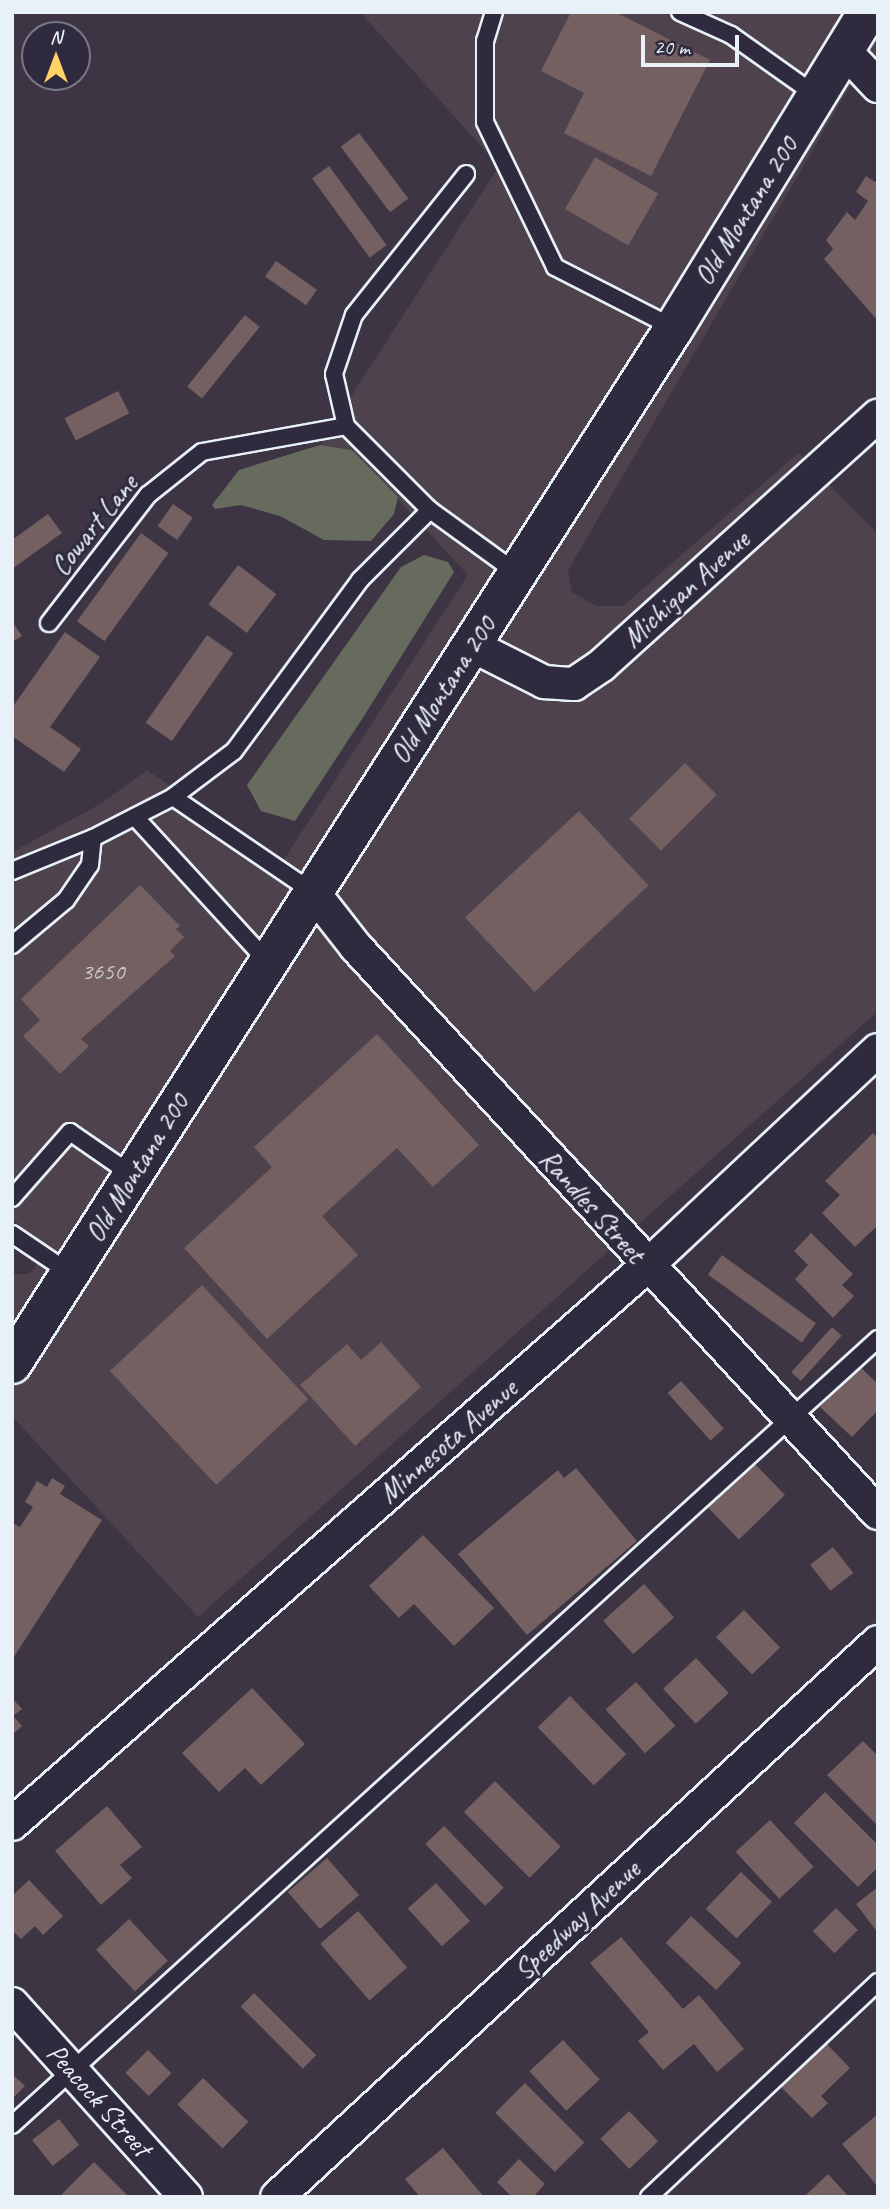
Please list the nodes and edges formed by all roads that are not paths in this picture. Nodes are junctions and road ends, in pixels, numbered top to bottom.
1 (494, 12) edge
2 (680, 12) edge
3 (868, 12) edge
4 (845, 51) junction
5 (878, 86) edge
6 (817, 96) junction
7 (466, 174) dead end
8 (674, 328) junction
9 (878, 416) edge
10 (346, 425) junction
11 (430, 510) junction
12 (517, 573) junction
13 (49, 623) dead end
14 (471, 645) junction
15 (173, 797) junction
16 (135, 817) junction
17 (93, 838) junction
18 (12, 871) edge
19 (313, 892) junction
20 (12, 945) edge
21 (268, 962) junction
22 (878, 1050) edge
23 (132, 1175) junction
24 (12, 1198) edge
25 (12, 1234) edge
26 (647, 1266) junction
27 (70, 1273) junction
28 (878, 1339) edge
29 (12, 1364) edge
30 (790, 1420) junction
31 (878, 1513) edge
32 (878, 1643) edge
33 (12, 1824) edge
34 (878, 1982) edge
35 (12, 2004) edge
36 (74, 2070) junction
37 (12, 2125) edge
38 (186, 2197) edge
39 (277, 2197) edge
40 (649, 2197) edge

1 - 8 lane
2 - 6 lane
3 - 4 main road, Old Montana 200
4 - 5 street
4 - 6 main road, Old Montana 200
6 - 8 main road, Old Montana 200
7 - 10 lane
8 - 12 main road, Old Montana 200
9 - 14 street, Michigan Avenue
10 - 11 lane
10 - 13 lane, Cowart Lane
11 - 12 lane
11 - 15 lane
12 - 14 main road, Old Montana 200
14 - 19 main road, Old Montana 200
15 - 16 lane
15 - 19 lane
16 - 17 lane
16 - 21 lane
17 - 18 lane
17 - 20 lane
19 - 21 main road, Old Montana 200
19 - 26 street, Randles Street
21 - 23 main road, Old Montana 200
22 - 26 street, Minnesota Avenue
23 - 24 lane
23 - 27 main road, Old Montana 200
25 - 27 lane
26 - 30 street, Randles Street
26 - 33 street, Minnesota Avenue
27 - 29 main road, Old Montana 200
28 - 30 lane
30 - 31 street, Randles Street
30 - 36 lane
32 - 39 street, Speedway Avenue
34 - 40 lane
35 - 36 street, Peacock Street
36 - 37 lane
36 - 38 street, Peacock Street

